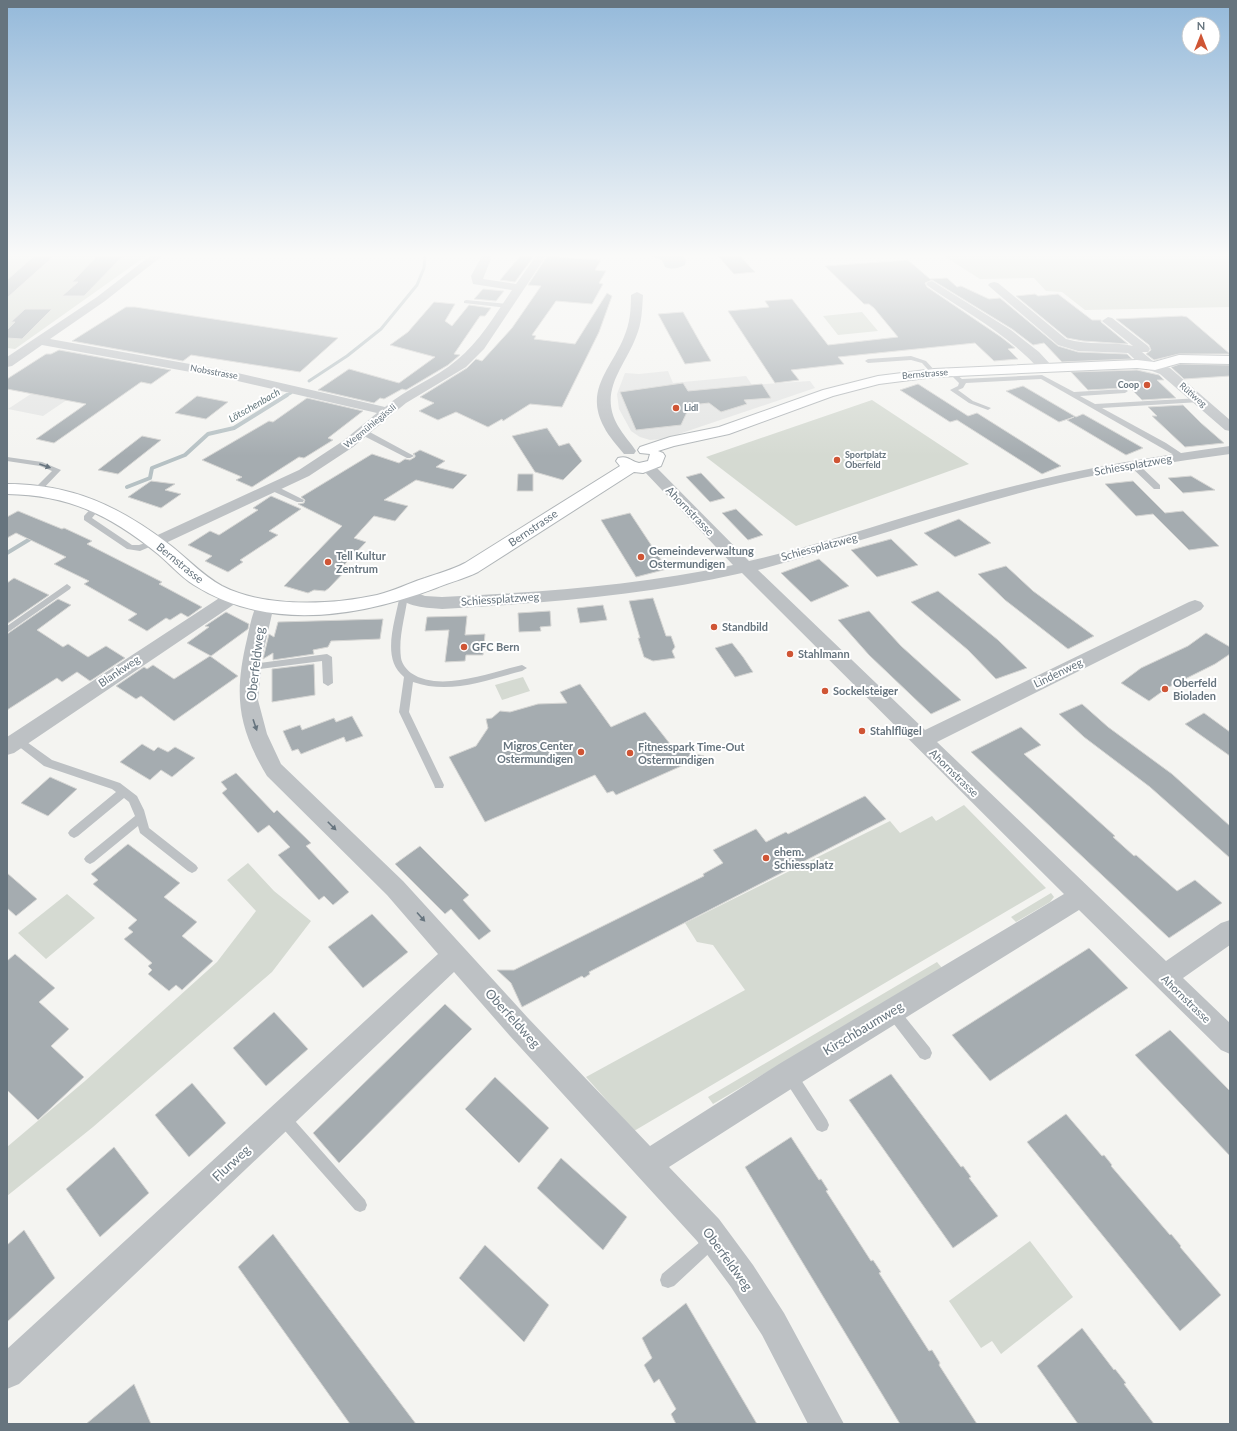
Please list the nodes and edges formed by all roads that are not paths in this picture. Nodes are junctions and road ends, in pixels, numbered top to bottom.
1 (66, 323) edge
2 (496, 323) edge
3 (635, 323) edge
4 (991, 323) edge
5 (1039, 323) edge
6 (1110, 323) edge
7 (1005, 337) dead end
8 (40, 341) junction
9 (1230, 360) edge
10 (868, 361) dead end
11 (1041, 362) junction
12 (7, 363) edge
13 (1156, 365) junction
14 (934, 373) junction
15 (956, 377) junction
16 (1126, 391) dead end
17 (1073, 394) junction
18 (1200, 400) junction
19 (1094, 406) junction
20 (988, 408) dead end
21 (386, 411) junction
22 (1230, 427) edge
23 (363, 432) junction
24 (1230, 450) edge
25 (410, 456) dead end
26 (1181, 457) junction
27 (7, 459) edge
28 (639, 459) junction
29 (1133, 464) junction
30 (1157, 487) dead end
31 (273, 488) junction
32 (7, 489) edge
33 (37, 490) junction
34 (300, 500) dead end
35 (155, 543) junction
36 (745, 567) junction
37 (67, 587) dead end
38 (404, 594) junction
39 (233, 597) junction
40 (265, 605) junction
41 (1195, 606) dead end
42 (7, 630) edge
43 (252, 667) junction
44 (522, 668) dead end
45 (409, 676) junction
46 (328, 683) dead end
47 (921, 741) junction
48 (12, 743) edge
49 (439, 785) dead end
50 (124, 792) junction
51 (141, 818) junction
52 (74, 833) dead end
53 (90, 859) dead end
54 (192, 868) dead end
55 (1081, 896) junction
56 (1230, 931) edge
57 (455, 954) junction
58 (1164, 977) junction
59 (892, 1011) junction
60 (1230, 1041) edge
61 (925, 1053) dead end
62 (789, 1074) junction
63 (281, 1116) junction
64 (822, 1125) dead end
65 (648, 1164) junction
66 (360, 1206) dead end
67 (715, 1238) junction
68 (668, 1280) dead end
69 (7, 1372) edge
70 (827, 1424) edge

1 - 8 street
2 - 21 street, Wegmühlegässli
3 - 28 street, Ahornstrasse
4 - 11 street
5 - 13 street
6 - 13 street
7 - 11 lane
8 - 12 street
8 - 21 street, Nobsstrasse
9 - 13 main road, Bernstrasse
10 - 14 lane
11 - 13 main road, Bernstrasse
11 - 15 main road, Bernstrasse
13 - 18 street, Rütiweg
14 - 15 main road, Bernstrasse
14 - 28 main road, Bernstrasse
15 - 17 lane
15 - 20 lane
16 - 17 lane
17 - 19 lane
18 - 19 lane
18 - 22 street, Rütiweg
19 - 26 lane
21 - 23 street, Wegmühlegässli
23 - 25 lane
23 - 31 street, Wegmühlegässli
24 - 26 street, Schiessplatzweg
26 - 29 street, Schiessplatzweg
27 -> 33 lane
28 - 36 street, Ahornstrasse
28 - 38 main road, Bernstrasse
29 - 30 lane
29 - 36 street, Schiessplatzweg
31 - 34 lane
31 - 35 street, Wegmühlegässli
32 - 33 main road, Bernstrasse
33 - 35 main road, Bernstrasse
35 - 39 main road, Bernstrasse
36 - 38 street, Schiessplatzweg
36 - 47 street, Ahornstrasse
37 - 42 lane
38 - 40 main road, Bernstrasse
38 - 45 lane
39 - 40 main road, Bernstrasse
39 - 48 street, Blankweg
40 - 43 street, Oberfeldweg
41 - 47 street, Lindenweg
43 - 46 lane
43 -> 57 street, Oberfeldweg
44 - 45 lane
45 - 49 lane
47 - 55 street, Ahornstrasse
48 - 50 lane
50 - 51 lane
50 - 52 lane
51 - 53 lane
51 - 54 lane
55 - 58 street, Ahornstrasse
55 - 59 street, Kirschbaumweg
56 - 58 street
57 - 63 street, Flurweg
57 - 65 street, Oberfeldweg
58 - 60 street, Ahornstrasse
59 - 61 lane
59 - 62 street, Kirschbaumweg
62 - 64 lane
62 - 65 street, Kirschbaumweg
63 - 66 lane
63 - 69 street, Flurweg
65 - 67 street, Oberfeldweg
67 - 68 lane
67 - 70 street, Oberfeldweg

